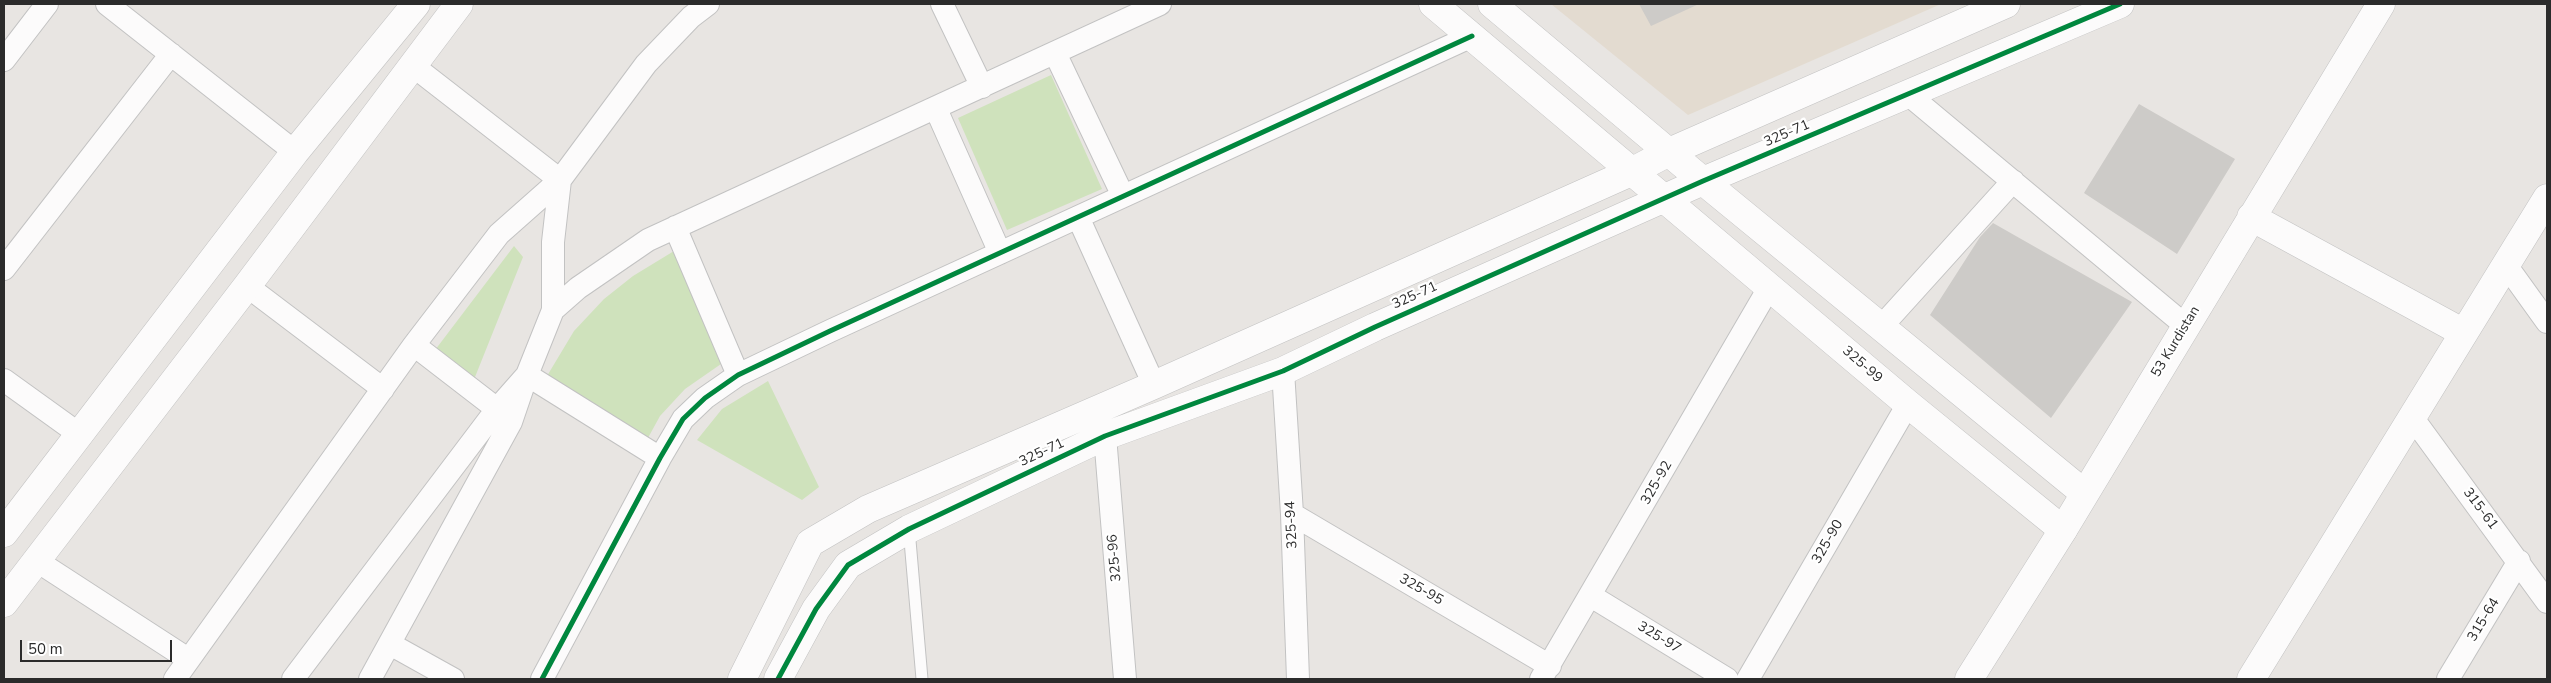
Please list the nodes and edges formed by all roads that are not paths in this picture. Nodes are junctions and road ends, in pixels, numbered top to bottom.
1 (47, 4) edge
2 (107, 4) edge
3 (416, 4) edge
4 (459, 4) edge
5 (708, 4) edge
6 (942, 4) edge
7 (1160, 4) edge
8 (1433, 4) edge
9 (1492, 4) edge
10 (2006, 4) edge
11 (2120, 4) edge
12 (2381, 4) edge
13 (1472, 36) junction
14 (1055, 53) junction
15 (171, 54) junction
16 (4, 60) edge
17 (412, 65) junction
18 (982, 87) junction
19 (1909, 95) junction
20 (936, 109) junction
21 (295, 152) junction
22 (1669, 152) junction
23 (1631, 172) junction
24 (560, 180) junction
25 (1703, 181) junction
26 (2012, 181) junction
27 (1123, 196) junction
28 (2547, 198) edge
29 (1662, 199) junction
30 (1078, 217) junction
31 (2251, 217) junction
32 (676, 227) junction
33 (1000, 253) junction
34 (2506, 264) junction
35 (4, 269) edge
36 (247, 286) junction
37 (1770, 286) junction
38 (553, 310) junction
39 (2547, 322) edge
40 (2186, 326) junction
41 (1881, 327) junction
42 (2464, 332) junction
43 (414, 345) junction
44 (1283, 371) junction
45 (527, 375) junction
46 (738, 376) junction
47 (4, 380) edge
48 (1154, 386) junction
49 (383, 389) junction
50 (1908, 404) junction
51 (497, 409) junction
52 (2412, 417) junction
53 (80, 434) junction
54 (1105, 436) junction
55 (660, 458) junction
56 (2051, 465) junction
57 (2084, 492) junction
58 (2024, 498) junction
59 (1292, 514) junction
60 (910, 529) junction
61 (2063, 530) junction
62 (4, 533) edge
63 (37, 561) junction
64 (2519, 561) junction
65 (1591, 596) junction
66 (2547, 602) edge
67 (4, 603) edge
68 (390, 644) junction
69 (188, 659) junction
70 (1546, 672) edge
71 (175, 679) edge
72 (293, 679) edge
73 (370, 679) edge
74 (453, 679) edge
75 (542, 679) edge
76 (742, 679) edge
77 (778, 679) edge
78 (922, 679) edge
79 (1125, 679) edge
80 (1298, 679) edge
81 (1727, 679) edge
82 (1748, 679) edge
83 (1969, 679) edge
84 (2251, 679) edge
85 (2448, 679) edge

1 - 16 street
2 - 15 street
3 - 21 street
4 - 17 street
5 - 24 street
6 - 18 street
7 - 14 street
8 - 13 street, 325-99
9 - 22 street
10 - 22 street, 325-71
11 - 19 street, 325-71
12 - 31 street, 53 Kurdistan
13 - 23 street, 325-99
13 - 27 street
14 - 18 street
14 - 27 street
15 - 21 street
15 - 35 street
17 - 24 street
17 - 36 street
18 - 20 street
19 - 25 street, 325-71
19 - 26 street
20 - 32 street
20 - 33 street
21 - 53 street
22 - 23 street, 325-71
22 - 25 street
23 - 29 street, 325-99
23 - 48 street, 325-71
24 - 38 street
24 - 43 street
25 - 29 street, 325-71
25 - 41 street
26 - 40 street
26 - 41 street
27 - 30 street
28 - 34 street
29 - 37 street, 325-99
29 - 44 street, 325-71
30 - 33 street
30 - 48 street
31 - 40 street, 53 Kurdistan
31 - 42 street
32 - 38 street
32 - 46 street
33 - 46 street
34 - 39 street
34 - 42 street
36 - 49 street
36 - 63 street
37 - 50 street, 325-99
37 - 65 street, 325-92
38 - 45 street
40 - 57 street, 53 Kurdistan
41 - 56 street
42 - 52 street
43 - 49 street
43 - 51 street
44 - 54 street, 325-71
44 - 59 street, 325-94
45 - 51 street
45 - 55 street
45 - 68 street
46 - 55 street
47 - 53 street
48 - 76 street, 325-71
49 - 69 street
50 - 58 street, 325-99
50 - 82 street, 325-90
51 - 72 street
52 - 64 street, 315-61
52 - 84 street
53 - 62 street
54 - 60 street, 325-71
54 - 79 street, 325-96
55 - 75 street
56 - 57 street
56 - 58 street
57 - 61 street, 53 Kurdistan
58 - 61 street, 325-99
59 - 70 street, 325-95
59 - 80 street, 325-94
60 - 77 street, 325-71
60 - 78 lane
61 - 83 street, 53 Kurdistan
63 - 67 street
63 - 69 street
64 - 66 street, 315-61
64 - 85 street, 315-64
65 - 70 street, 325-92
65 - 81 street, 325-97
68 - 73 street
68 - 74 street
69 - 71 street

